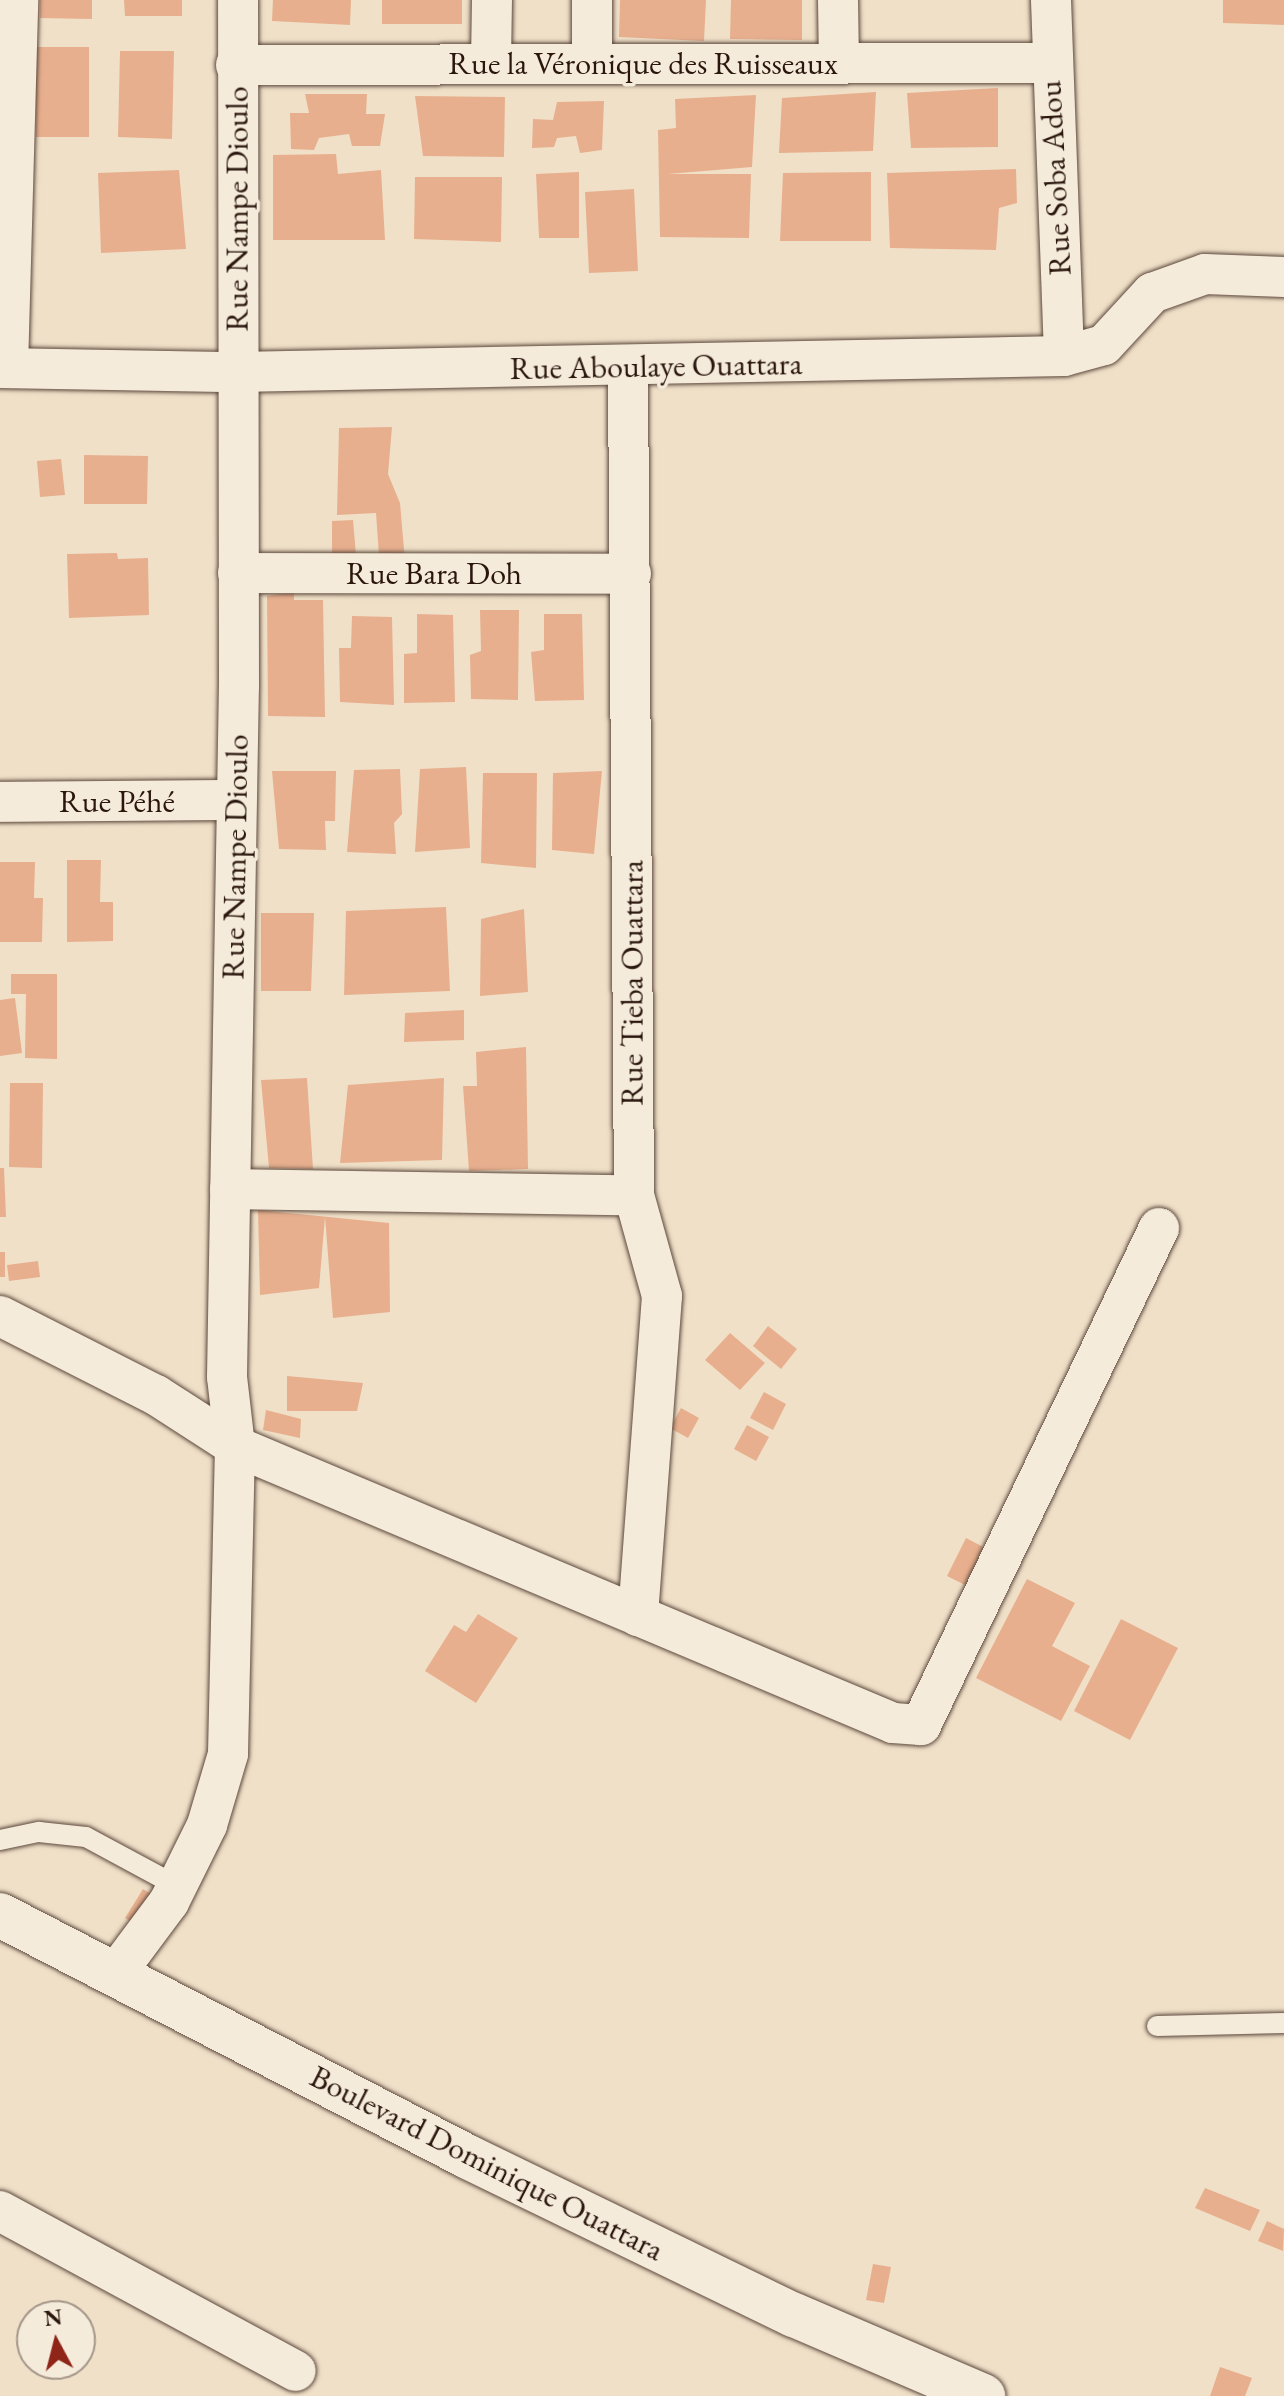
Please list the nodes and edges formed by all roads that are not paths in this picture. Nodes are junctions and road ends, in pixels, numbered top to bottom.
1 (18, 0) edge
2 (238, 0) edge
3 (492, 0) edge
4 (592, 0) edge
5 (838, 0) edge
6 (1051, 0) edge
7 (592, 61) junction
8 (491, 62) junction
9 (839, 63) junction
10 (1050, 63) junction
11 (236, 65) junction
12 (1284, 277) edge
13 (1064, 356) junction
14 (4, 368) edge
15 (628, 368) junction
16 (237, 372) junction
17 (238, 573) junction
18 (631, 574) junction
19 (234, 800) junction
20 (0, 802) edge
21 (230, 1189) junction
22 (634, 1195) junction
23 (1159, 1228) dead end
24 (0, 1316) edge
25 (235, 1446) junction
26 (638, 1616) junction
27 (0, 1840) edge
28 (177, 1886) junction
29 (0, 1915) edge
30 (116, 1973) junction
31 (1284, 2023) edge
32 (1157, 2026) dead end
33 (0, 2211) edge
34 (296, 2371) dead end
35 (983, 2396) edge

1 - 14 street
2 - 11 street, Rue Nampe Dioulo
3 - 8 street
4 - 7 street
5 - 9 street
6 - 10 street, Rue Soba Adou
7 - 8 street, Rue la Véronique des Ruisseaux
7 - 9 street, Rue la Véronique des Ruisseaux
8 - 11 street, Rue la Véronique des Ruisseaux
9 - 10 street, Rue la Véronique des Ruisseaux
10 - 13 street, Rue Soba Adou
11 - 16 street, Rue Nampe Dioulo
12 - 13 street, Rue Aboulaye Ouattara
13 - 15 street, Rue Aboulaye Ouattara
14 - 16 street, Rue Aboulaye Ouattara
15 - 16 street, Rue Aboulaye Ouattara
15 - 18 street, Rue Tieba Ouattara
16 - 17 street, Rue Nampe Dioulo
17 - 18 street, Rue Bara Doh
17 - 19 street, Rue Nampe Dioulo
18 - 22 street, Rue Tieba Ouattara
19 - 20 street, Rue Péhé
19 - 21 street, Rue Nampe Dioulo
21 - 22 street
21 - 25 street, Rue Nampe Dioulo
22 - 26 street, Rue Tieba Ouattara
23 - 26 street
24 - 25 street
25 - 26 street
25 - 28 street, Rue Nampe Dioulo
27 - 28 lane
28 - 30 street, Rue Nampe Dioulo
29 - 30 street, Boulevard Dominique Ouattara
30 - 35 street, Boulevard Dominique Ouattara
31 - 32 lane
33 - 34 street

